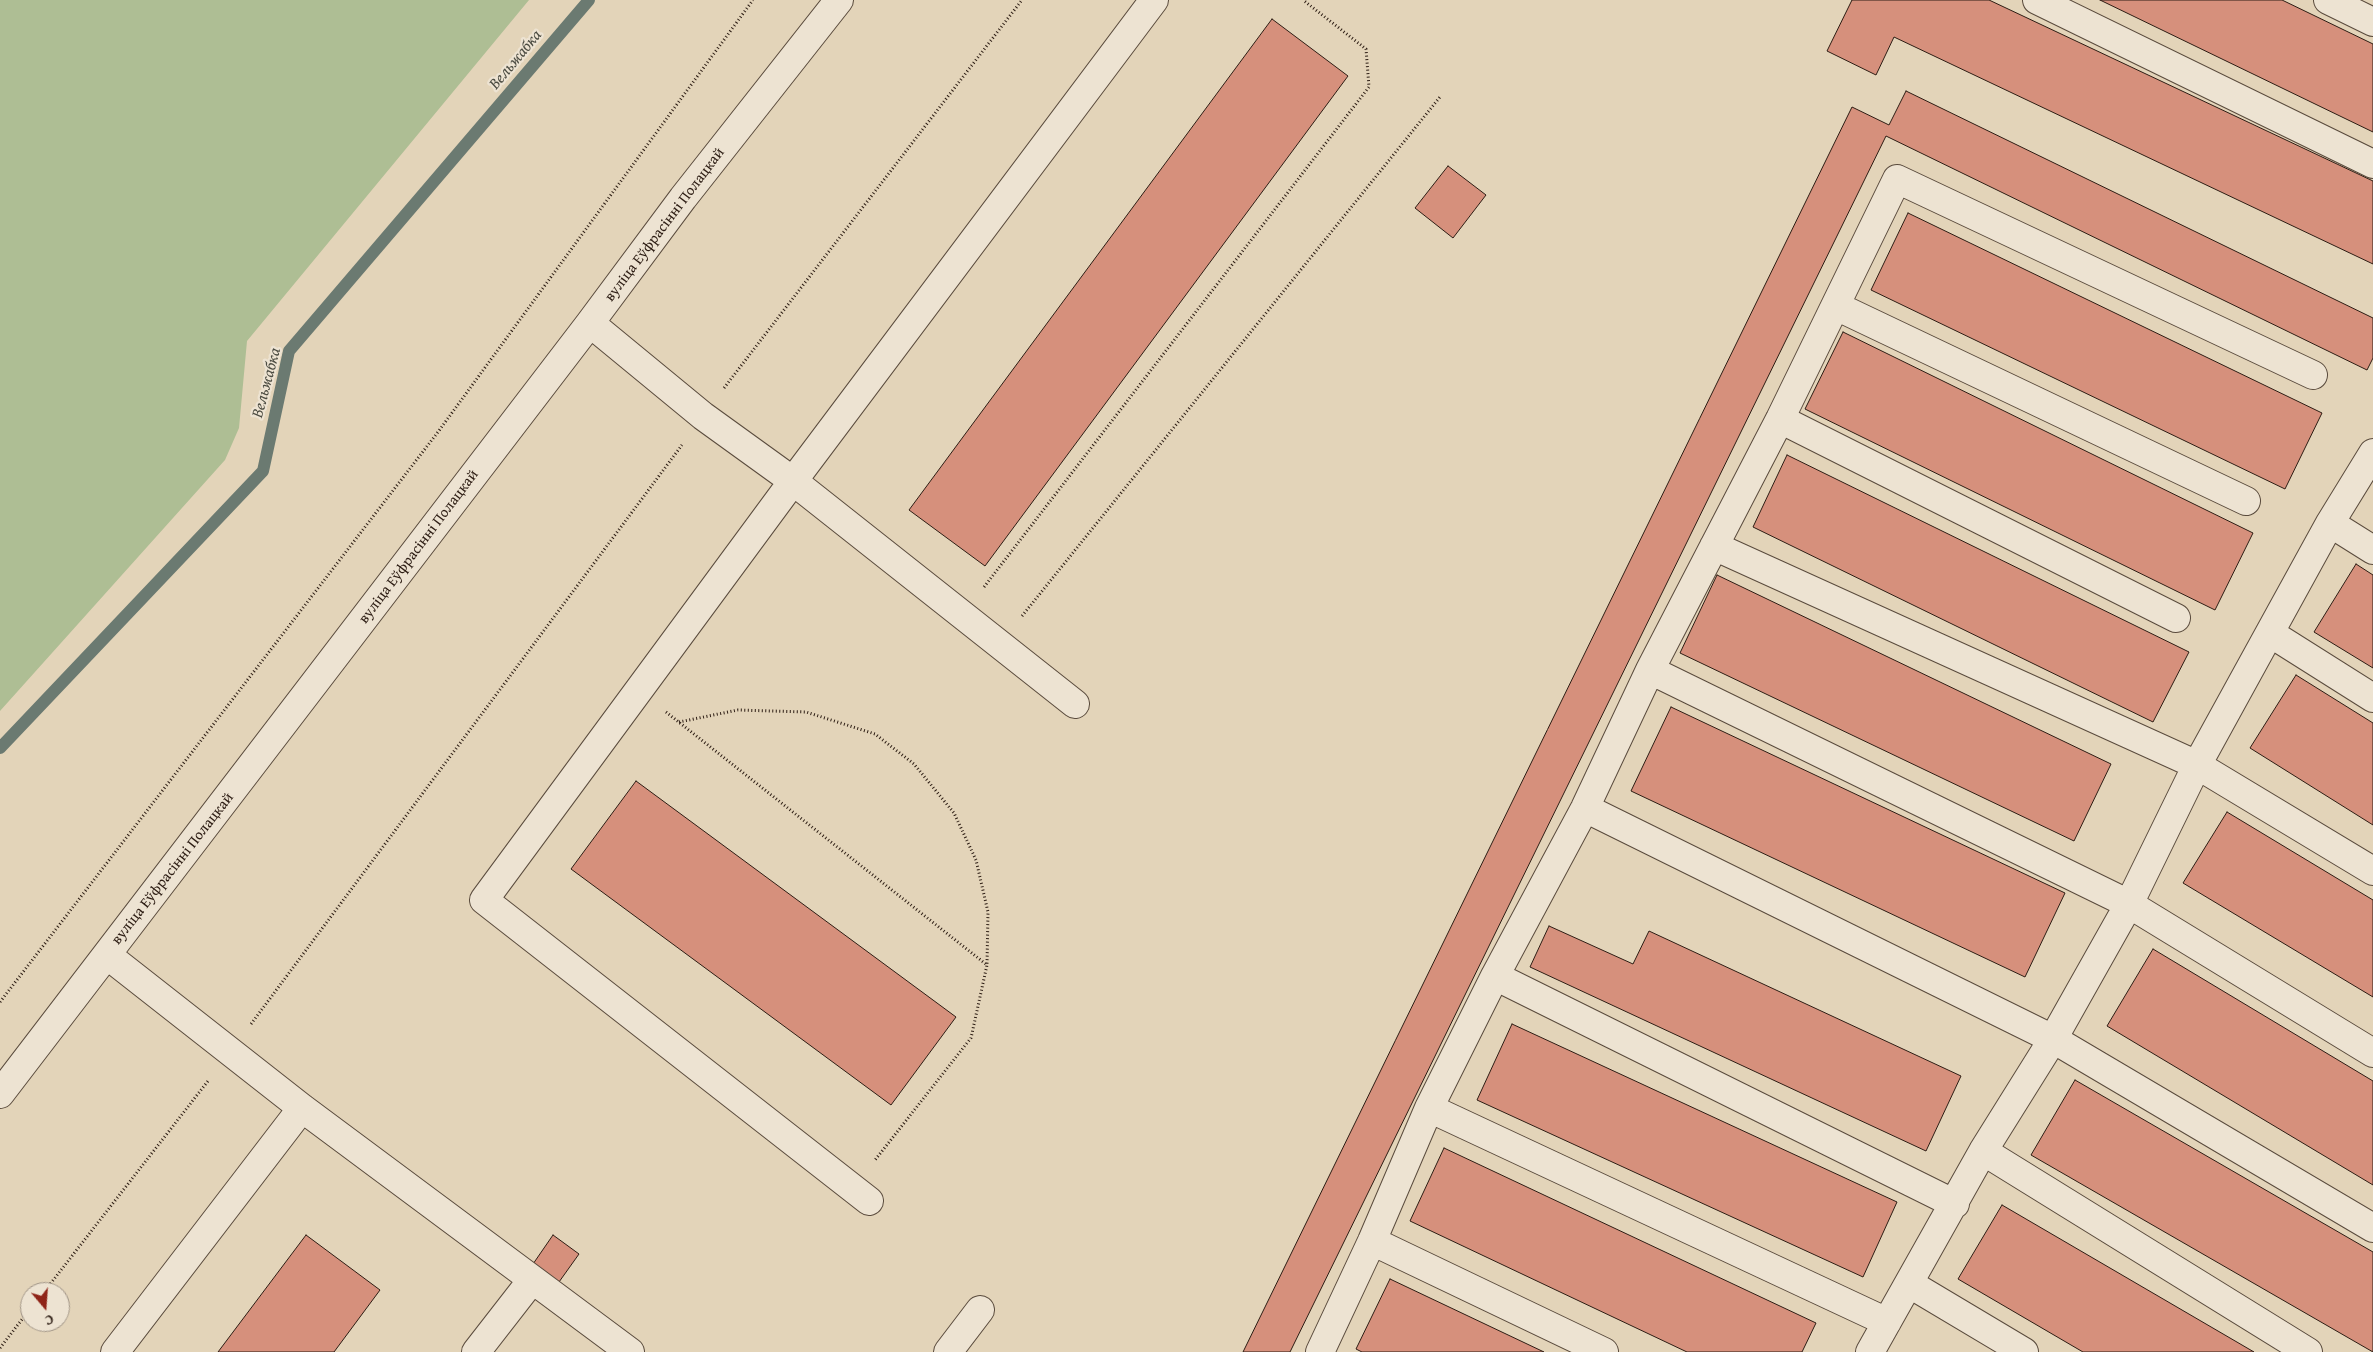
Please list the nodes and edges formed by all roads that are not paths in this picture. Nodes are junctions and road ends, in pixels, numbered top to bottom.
1 (839, 0) edge
2 (1154, 0) edge
3 (2037, 0) edge
4 (2328, 0) edge
5 (2373, 22) edge
6 (2373, 164) edge
7 (1836, 306) junction
8 (590, 323) junction
9 (2313, 375) dead end
10 (1780, 420) junction
11 (2373, 453) edge
12 (793, 481) junction
13 (2246, 500) dead end
14 (2330, 522) junction
15 (1714, 546) junction
16 (2373, 550) edge
17 (2176, 618) dead end
18 (2270, 633) junction
19 (1650, 670) junction
20 (2373, 698) edge
21 (1075, 704) dead end
22 (2197, 766) junction
23 (1585, 808) junction
24 (2373, 871) edge
25 (2129, 904) junction
26 (107, 955) junction
27 (1494, 976) junction
28 (2053, 1039) junction
29 (2373, 1053) edge
30 (0, 1094) edge
31 (302, 1108) junction
32 (1429, 1108) junction
33 (1983, 1152) junction
34 (861, 1194) road end
35 (1955, 1204) junction
36 (2373, 1228) edge
37 (1372, 1241) junction
38 (532, 1280) junction
39 (1910, 1284) junction
40 (980, 1310) dead end
41 (1887, 1322) junction
42 (114, 1352) edge
43 (476, 1352) edge
44 (630, 1352) edge
45 (948, 1352) edge
46 (1320, 1352) edge
47 (1604, 1352) edge
48 (1870, 1352) edge
49 (2024, 1352) edge
50 (2308, 1352) edge

1 - 8 street, вуліца Еўфрасінні Полацкай
2 - 12 street
3 - 6 street
4 - 5 street
7 - 9 street
7 - 10 street
7 - 13 street
8 - 12 street
8 - 26 street, вуліца Еўфрасінні Полацкай
10 - 15 street
10 - 17 street
11 - 14 street
12 - 21 street
12 - 34 street
14 - 16 street
14 - 18 street
15 - 19 street
15 - 22 street
18 - 20 street
18 - 22 street
19 - 23 street
19 - 25 street
22 - 24 street
22 - 25 street
23 - 27 street
23 - 28 street
25 - 28 street
25 - 29 street
26 - 30 street, вуліца Еўфрасінні Полацкай
26 - 31 street
27 - 32 street
27 - 35 street
28 - 33 street
28 - 36 street
31 - 38 street
31 - 42 street
32 - 37 street
32 - 41 street
33 - 35 street
33 - 50 street
35 - 39 street
37 - 46 street
37 - 47 street
38 - 43 street
38 - 44 street
39 - 41 street
39 - 49 street
40 - 45 street
41 - 48 street

